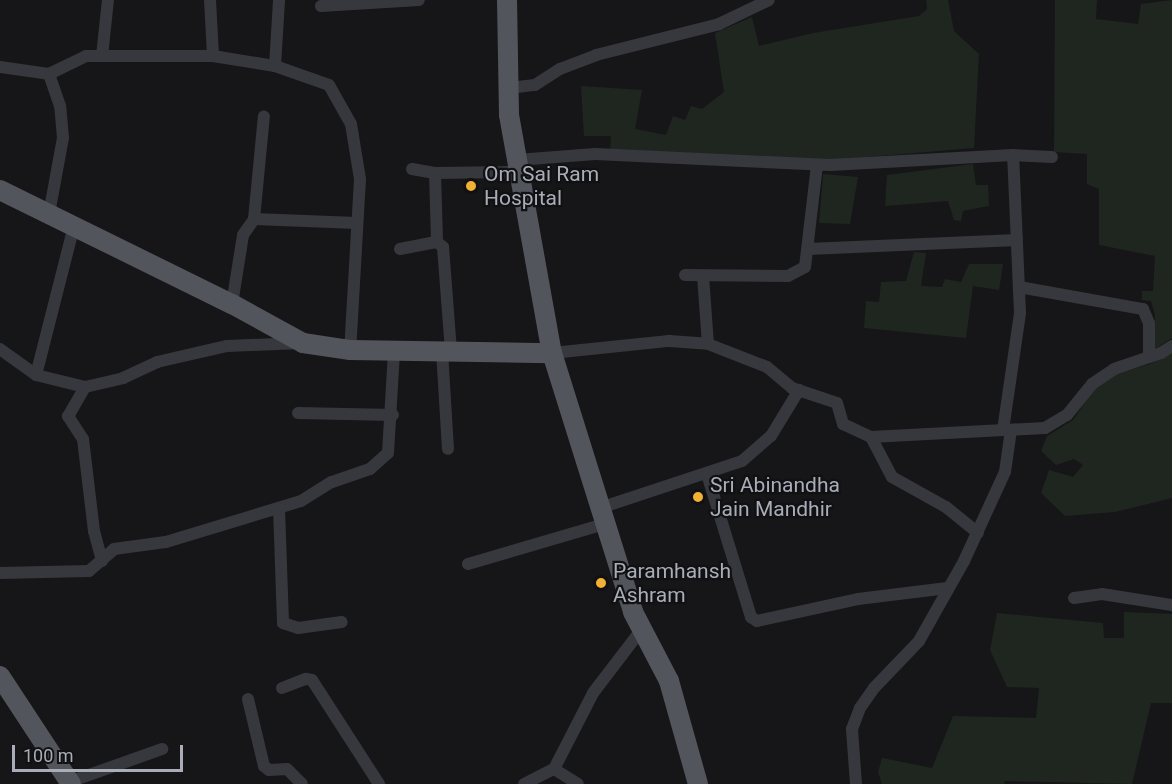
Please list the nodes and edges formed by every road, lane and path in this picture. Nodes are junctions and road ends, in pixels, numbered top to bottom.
1 (108, 0) edge
2 (210, 0) edge
3 (279, 0) edge
4 (404, 0) edge
5 (419, 0) edge
6 (507, 0) edge
7 (769, 0) edge
8 (366, 2) edge
9 (321, 6) dead end
10 (102, 56) junction
11 (213, 56) junction
12 (275, 66) junction
13 (0, 67) edge
14 (49, 74) junction
15 (509, 88) junction
16 (264, 116) dead end
17 (1014, 155) junction
18 (1052, 157) dead end
19 (817, 165) junction
20 (519, 166) junction
21 (412, 170) dead end
22 (435, 174) junction
23 (1, 194) edge
24 (49, 214) junction
25 (254, 219) junction
26 (357, 223) junction
27 (74, 226) junction
28 (1017, 240) junction
29 (437, 242) junction
30 (400, 249) dead end
31 (808, 249) junction
32 (685, 275) dead end
33 (704, 276) junction
34 (1019, 287) junction
35 (232, 304) junction
36 (303, 343) junction
37 (708, 344) junction
38 (1172, 346) edge
39 (0, 349) edge
40 (350, 350) junction
41 (394, 351) junction
42 (446, 351) junction
43 (552, 352) junction
44 (1149, 357) junction
45 (36, 375) junction
46 (85, 387) junction
47 (800, 390) junction
48 (298, 413) dead end
49 (393, 415) junction
50 (1007, 430) junction
51 (871, 437) junction
52 (448, 449) dead end
53 (707, 474) junction
54 (279, 508) junction
55 (602, 516) junction
56 (978, 533) junction
57 (102, 561) junction
58 (468, 564) dead end
59 (0, 573) edge
60 (947, 588) junction
61 (1074, 598) dead end
62 (1172, 605) edge
63 (342, 622) dead end
64 (642, 629) junction
65 (0, 676) edge
66 (282, 688) dead end
67 (248, 699) dead end
68 (162, 749) dead end
69 (554, 769) junction
70 (70, 783) edge
71 (302, 784) edge
72 (380, 784) edge
73 (524, 784) edge
74 (578, 784) edge
75 (698, 784) edge
76 (856, 784) edge

1 - 10 street
2 - 11 street
3 - 12 street
4 - 5 street
4 - 8 street
6 - 15 main road
7 - 15 street
8 - 9 street
10 - 11 street
10 - 14 street
11 - 12 street
12 - 26 street
13 - 14 street
14 - 24 street
15 - 20 main road
16 - 25 street
17 - 18 street
17 - 19 street
17 - 28 street
19 - 20 street
19 - 31 street
20 - 22 street
20 - 43 main road
21 - 22 street
22 - 29 street
23 - 24 main road
24 - 27 main road
25 - 26 street
25 - 35 street
26 - 40 street
27 - 35 main road
27 - 45 street
28 - 31 street
28 - 34 street
29 - 30 street
29 - 42 street
31 - 33 street
32 - 33 street
33 - 37 street
34 - 44 street
34 - 50 street
35 - 36 main road
36 - 40 main road
36 - 46 street
37 - 43 street
37 - 47 street
38 - 44 street
39 - 45 street
40 - 41 main road
41 - 42 main road
41 - 49 street
42 - 43 main road
42 - 52 street
43 - 55 main road
44 - 50 street
45 - 46 street
46 - 57 street
47 - 51 street
47 - 53 street
48 - 49 street
49 - 54 street
50 - 51 street
50 - 56 street
51 - 56 street
53 - 55 street
53 - 60 street
54 - 57 street
54 - 63 street
55 - 58 street
55 - 64 main road
56 - 60 street
57 - 59 street
60 - 76 street
61 - 62 street
64 - 69 street
64 - 75 main road
65 - 70 main road
66 - 72 street
67 - 71 street
68 - 70 street
69 - 73 street
69 - 74 street

